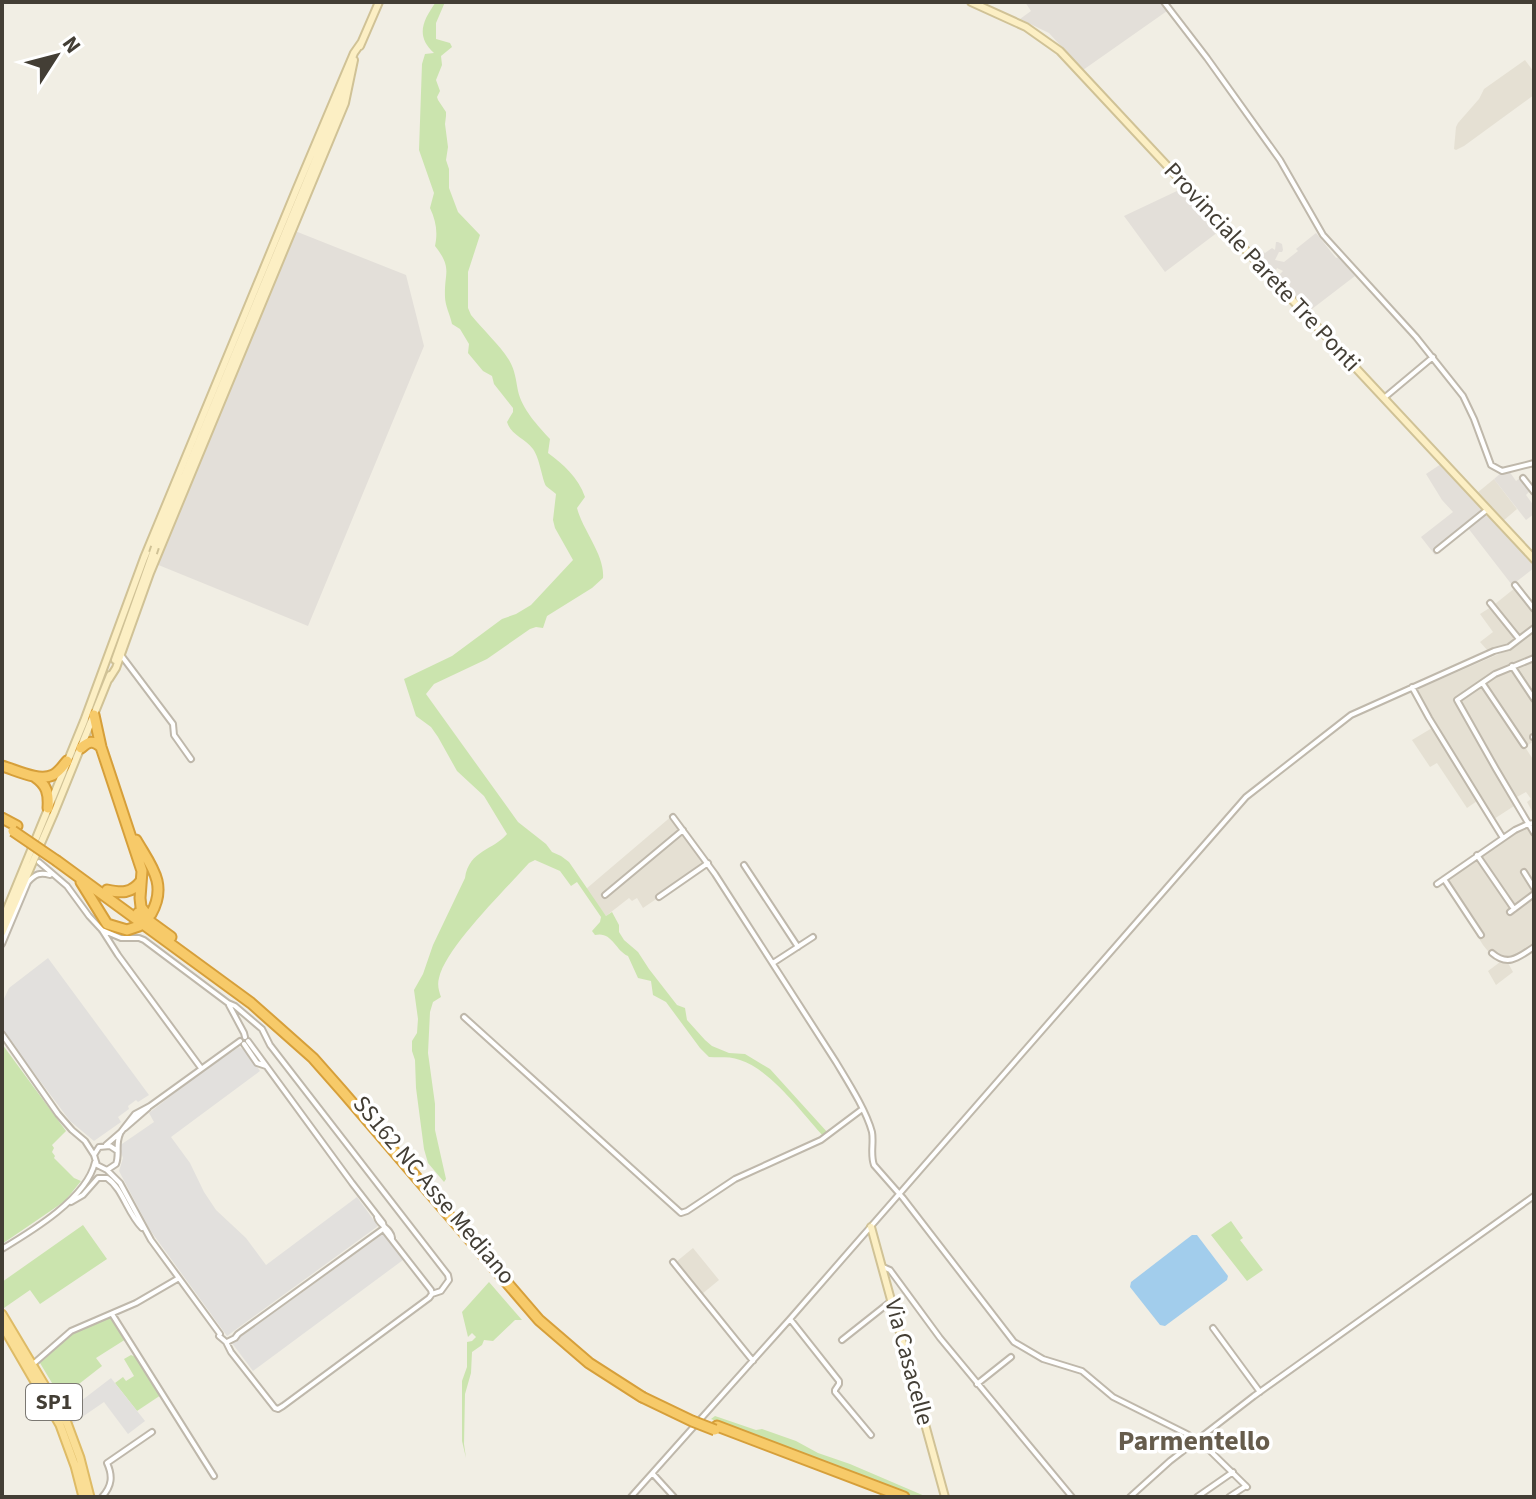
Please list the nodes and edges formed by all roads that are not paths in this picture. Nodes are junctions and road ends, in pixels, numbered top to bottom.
1 (379, 2) edge
2 (971, 2) edge
3 (1164, 2) edge
4 (361, 43) junction
5 (1433, 357) junction
6 (1384, 398) junction
7 (1534, 463) edge
8 (1523, 478) dead end
9 (1534, 492) edge
10 (1489, 509) junction
11 (1437, 550) dead end
12 (153, 552) junction
13 (1534, 559) edge
14 (1515, 585) dead end
15 (1490, 603) dead end
16 (1534, 609) edge
17 (1534, 628) edge
18 (1519, 639) junction
19 (121, 655) junction
20 (1534, 658) edge
21 (1512, 666) junction
22 (109, 679) junction
23 (1482, 683) junction
24 (1412, 687) junction
25 (1534, 699) edge
26 (94, 715) junction
27 (1524, 745) dead end
28 (101, 747) junction
29 (81, 748) junction
30 (191, 759) dead end
31 (67, 761) junction
32 (2, 766) edge
33 (32, 775) junction
34 (48, 808) junction
35 (673, 817) dead end
36 (2, 818) edge
37 (2, 824) edge
38 (1531, 824) edge
39 (128, 827) junction
40 (15, 828) junction
41 (683, 830) junction
42 (1534, 833) edge
43 (1503, 838) junction
44 (38, 848) junction
45 (1477, 855) junction
46 (59, 859) junction
47 (39, 862) junction
48 (708, 863) junction
49 (744, 865) dead end
50 (71, 870) junction
51 (1524, 872) dead end
52 (39, 873) junction
53 (55, 877) junction
54 (1444, 879) junction
55 (141, 881) junction
56 (1437, 884) dead end
57 (107, 890) junction
58 (1534, 891) edge
59 (605, 895) dead end
60 (659, 897) dead end
61 (151, 918) junction
62 (2, 921) edge
63 (139, 926) dead end
64 (102, 930) junction
65 (2, 933) edge
66 (1482, 933) dead end
67 (813, 937) dead end
68 (2, 944) edge
69 (798, 947) junction
70 (1534, 947) edge
71 (1492, 953) dead end
72 (773, 963) junction
73 (228, 982) junction
74 (228, 1003) junction
75 (464, 1017) dead end
76 (4, 1039) edge
77 (244, 1041) junction
78 (201, 1068) junction
79 (861, 1110) junction
80 (122, 1130) junction
81 (85, 1141) junction
82 (106, 1145) junction
83 (99, 1147) junction
84 (116, 1150) junction
85 (94, 1155) junction
86 (95, 1162) junction
87 (116, 1164) junction
88 (105, 1170) junction
89 (90, 1177) junction
90 (120, 1183) junction
91 (899, 1195) junction
92 (1534, 1196) edge
93 (69, 1203) junction
94 (384, 1226) junction
95 (871, 1227) junction
96 (145, 1231) junction
97 (4, 1248) edge
98 (673, 1262) dead end
99 (883, 1267) junction
100 (179, 1278) junction
101 (432, 1294) junction
102 (892, 1301) junction
103 (2, 1314) edge
104 (112, 1314) junction
105 (790, 1319) junction
106 (2, 1325) edge
107 (1213, 1328) dead end
108 (842, 1340) dead end
109 (226, 1342) junction
110 (1011, 1357) dead end
111 (753, 1361) junction
112 (32, 1365) junction
113 (977, 1384) junction
114 (1260, 1392) junction
115 (716, 1428) junction
116 (152, 1432) dead end
117 (871, 1435) dead end
118 (1198, 1441) junction
119 (1233, 1472) junction
120 (653, 1474) junction
121 (214, 1476) dead end
122 (83, 1497) edge
123 (90, 1497) edge
124 (102, 1497) edge
125 (631, 1497) edge
126 (674, 1497) edge
127 (892, 1497) edge
128 (904, 1497) edge
129 (945, 1497) edge
130 (1072, 1497) edge
131 (1130, 1497) edge
132 (1197, 1497) edge
133 (1229, 1497) edge

1 - 4 main road
2 - 6 main road, Provinciale Parete Tre Ponti
3 - 5 street
4 - 12 main road
4 - 12 main road
5 - 6 street
5 - 7 street
6 - 10 main road, Provinciale Parete Tre Ponti
8 - 9 street
10 - 11 street
10 - 13 main road, Provinciale Parete Tre Ponti
12 - 19 main road
12 - 22 main road
12 - 31 main road
14 - 16 street
15 - 18 street
17 - 18 street
18 - 24 street
19 - 22 main road
19 - 30 street
20 - 21 street
21 - 23 street
21 - 25 street
22 - 26 main road
23 - 27 street
23 - 38 street
24 - 43 street
24 - 91 street
26 - 28 highway
26 - 29 main road
28 - 29 highway
28 - 39 highway
29 - 44 main road
31 - 33 highway
31 - 34 main road
32 - 33 highway
33 - 34 highway
34 - 62 main road
35 - 41 street
36 - 40 highway, SS162 NC Asse Mediano
37 - 40 highway, SS162 NC Asse Mediano
38 - 42 street
38 - 43 street
39 - 55 highway
39 - 61 highway
40 - 46 highway, SS162 NC Asse Mediano, bridge
41 - 48 street
41 - 59 street
43 - 45 street
44 - 47 street
44 - 65 main road
45 - 54 street
45 - 58 street
46 - 50 highway, SS162 NC Asse Mediano
46 - 57 highway, SS162 NC Asse Mediano
47 - 52 street
47 - 53 street
48 - 60 street
48 - 72 street
49 - 69 street
50 - 63 highway
50 - 73 highway, SS162 NC Asse Mediano
51 - 58 street
52 - 53 street
52 - 68 street
53 - 64 street
54 - 56 street
54 - 66 street
55 - 57 highway
55 - 61 highway
57 - 61 highway, SS162 NC Asse Mediano
61 - 73 highway, SS162 NC Asse Mediano
64 - 74 street
64 - 78 street
67 - 69 street
69 - 72 street
70 - 71 street
72 - 79 street
73 - 115 highway, SS162 NC Asse Mediano, bridge
74 - 77 street
74 - 101 street
75 - 79 street
76 - 81 street
77 - 78 street
77 - 94 street
78 - 80 street
79 - 91 street
80 - 82 street
80 - 84 street
81 - 83 street
81 - 85 street
82 - 83 street
82 - 84 street
83 - 85 street
84 - 87 street
85 - 86 street
86 - 88 street
86 - 89 street
87 - 88 street
87 - 90 street
88 - 89 street
88 - 90 street
89 - 93 street
90 - 96 street
91 - 95 street
91 - 118 street
92 - 114 street
93 - 96 street
93 - 97 street
94 - 101 street
94 - 109 street
95 - 99 main road, Via Casacelle
95 - 105 street
96 - 100 street
98 - 111 street
99 - 102 main road, Via Casacelle
99 - 113 street
100 - 104 street
100 - 109 street
101 - 109 street
102 - 108 street
102 - 129 main road, Via Casacelle
103 - 112 main road, SP1
104 - 112 street
104 - 121 street
105 - 111 street
105 - 117 street
106 - 122 main road, SP1
107 - 114 street
110 - 113 street
111 - 120 street
112 - 123 main road, SP1
113 - 130 street
114 - 118 street
115 - 127 highway, SS162 NC Asse Mediano
115 - 128 highway, SS162 NC Asse Mediano
116 - 124 street
118 - 119 street
118 - 131 street
119 - 132 street
119 - 133 street
120 - 125 street
120 - 126 street

